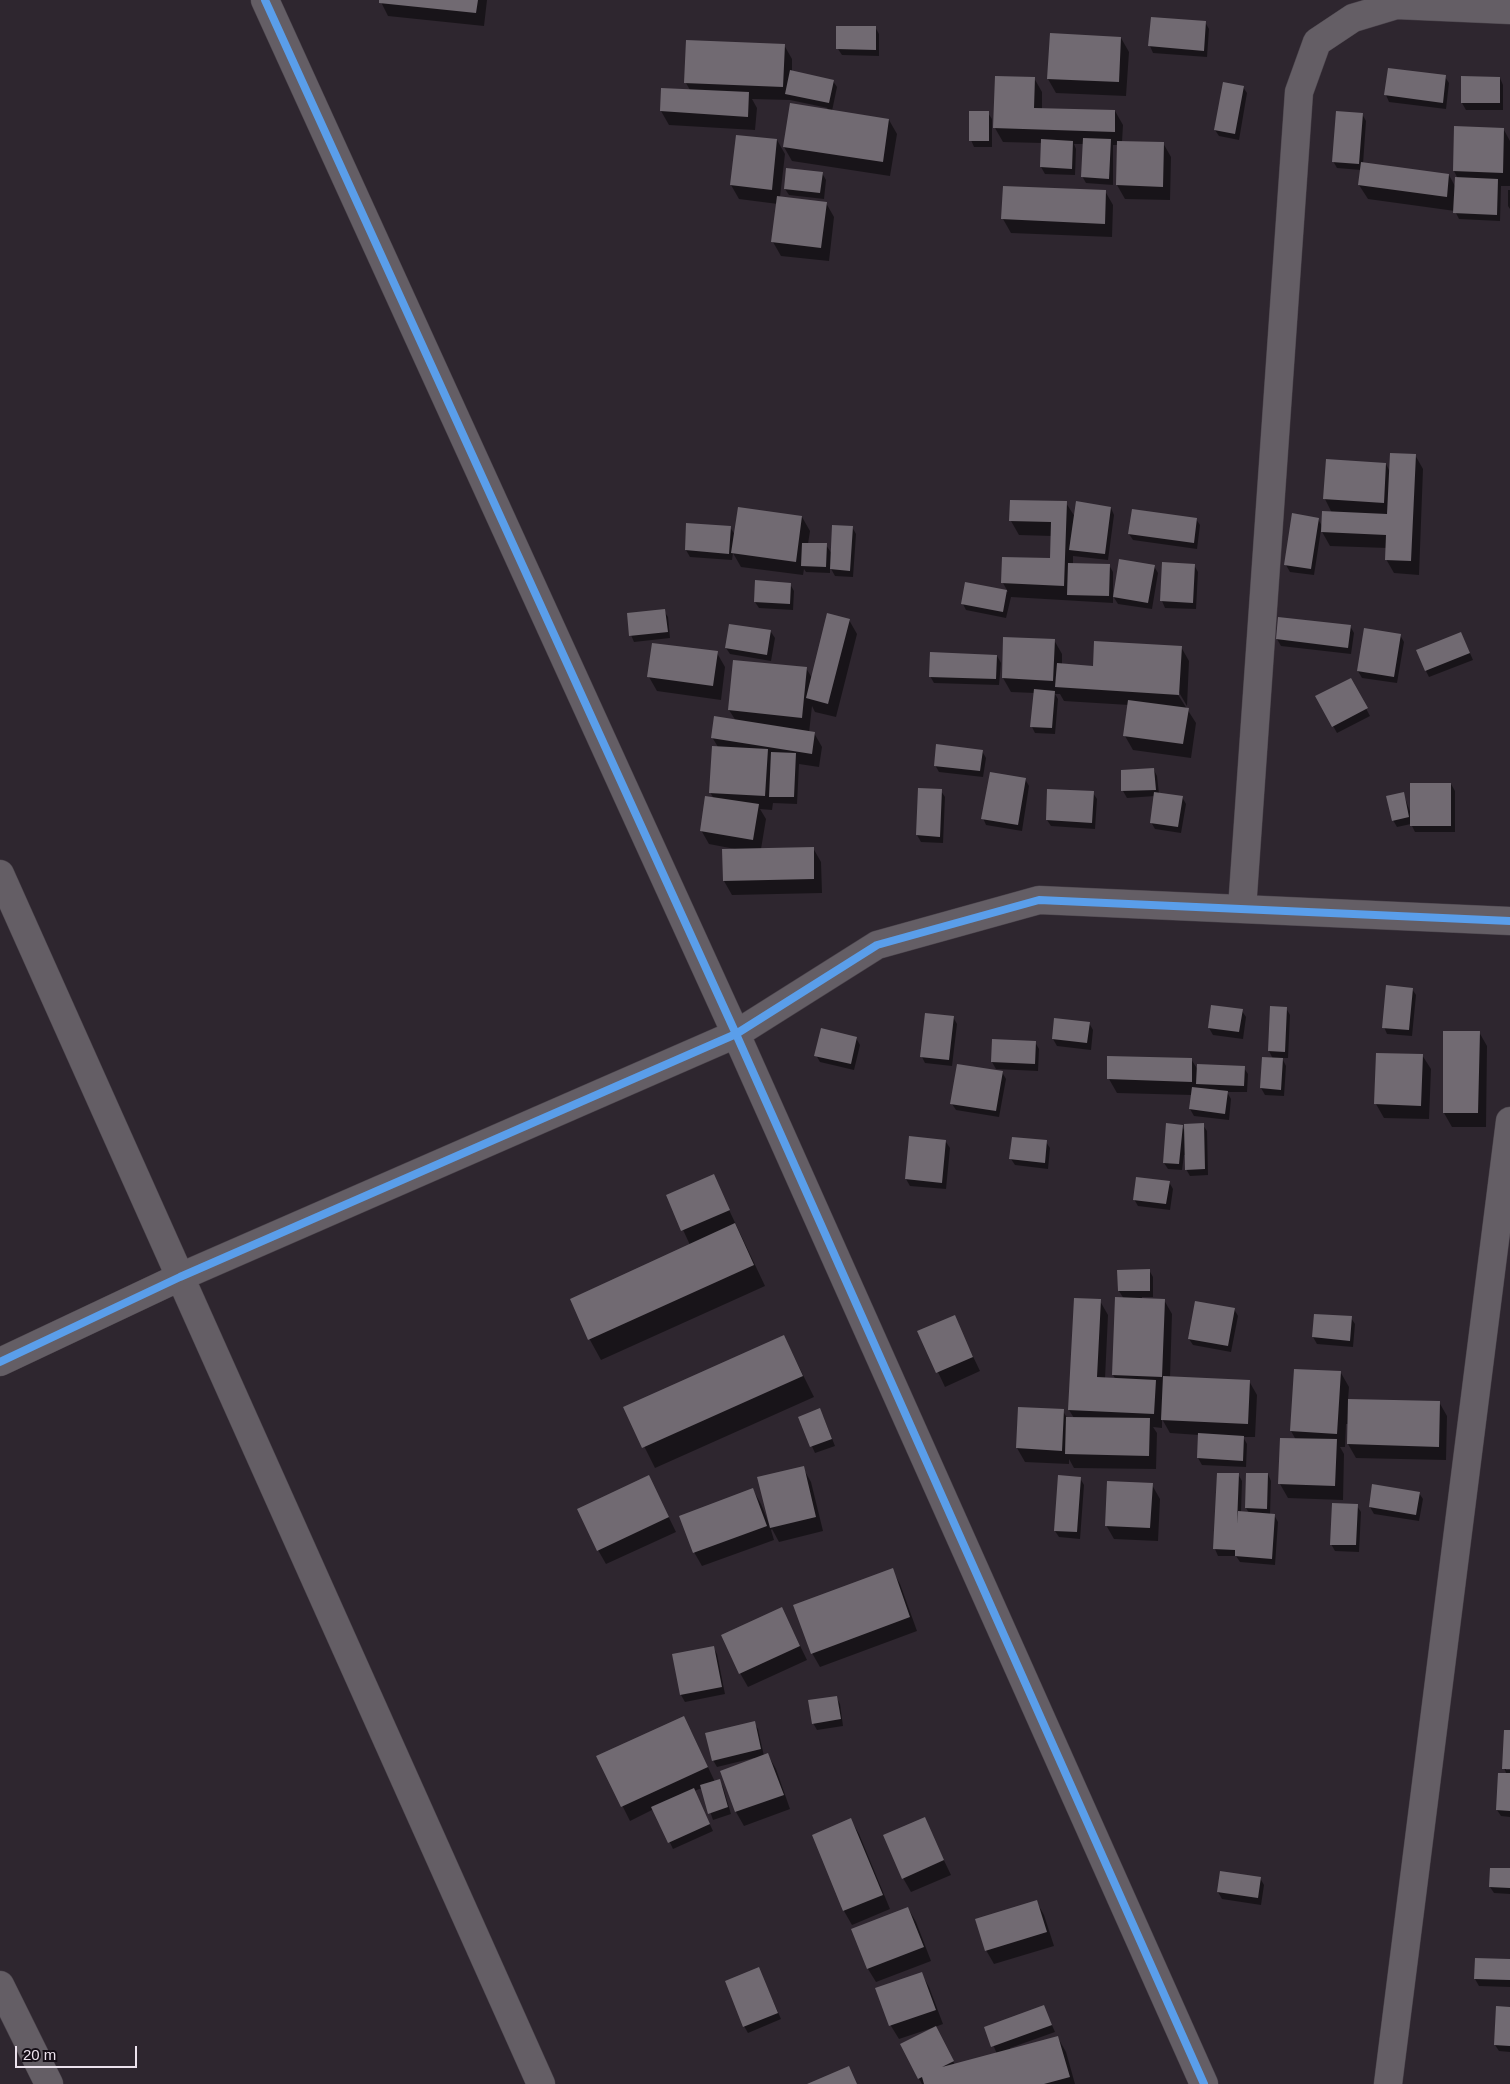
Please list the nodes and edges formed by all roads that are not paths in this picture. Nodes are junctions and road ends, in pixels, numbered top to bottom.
1 (265, 0) edge
2 (1510, 10) edge
3 (0, 874) edge
4 (1242, 909) junction
5 (1510, 921) edge
6 (736, 1034) junction
7 (1510, 1121) edge
8 (180, 1277) junction
9 (0, 1362) edge
10 (0, 1985) edge
11 (49, 2084) edge
12 (541, 2084) edge
13 (1204, 2084) edge
14 (1388, 2084) edge

1 - 6 street
2 - 4 street
3 - 8 street
4 - 5 street
4 - 6 street
6 - 8 street
6 - 13 street
7 - 14 street
8 - 9 street
8 - 12 street
10 - 11 street

